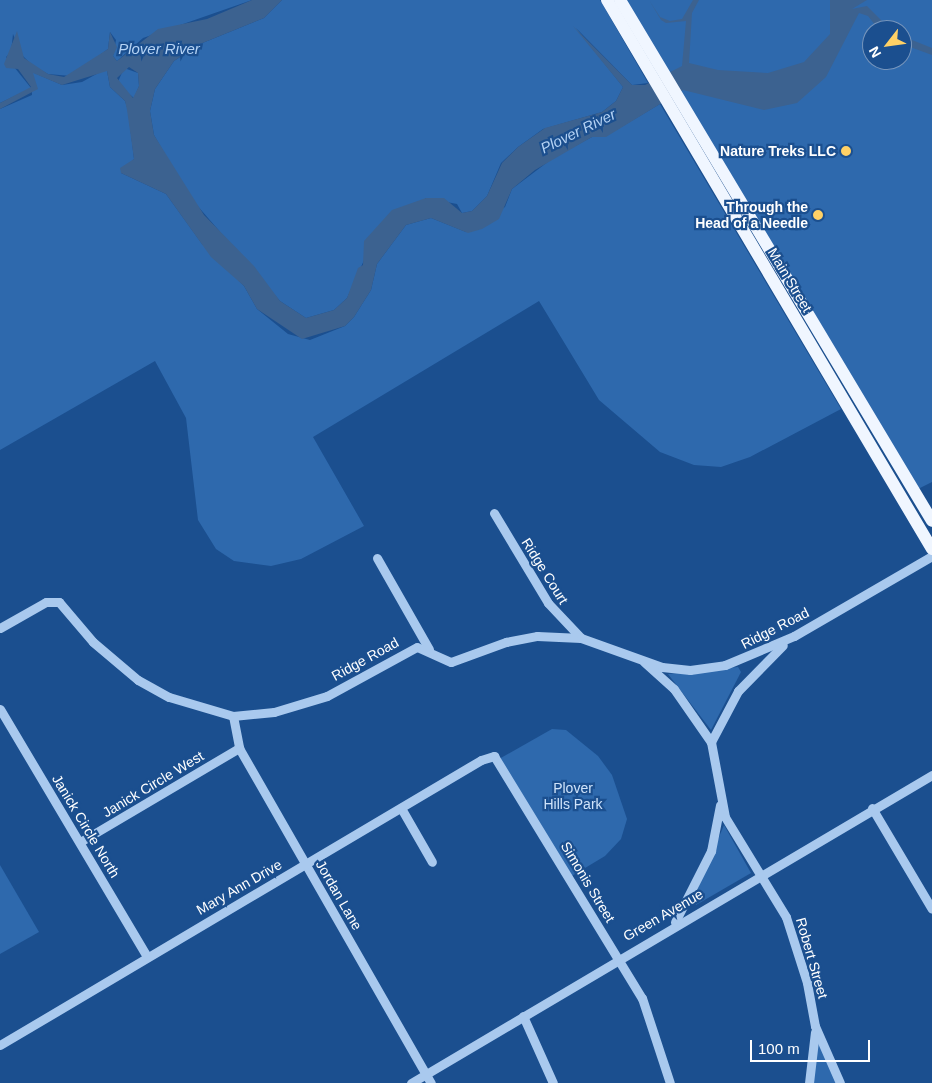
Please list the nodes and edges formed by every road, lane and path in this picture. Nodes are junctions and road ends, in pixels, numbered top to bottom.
1 (607, 0) edge
2 (620, 0) edge
3 (657, 76) junction
4 (671, 100) junction
5 (494, 513) dead end
6 (932, 521) edge
7 (932, 549) edge
8 (932, 556) edge
9 (377, 558) dead end
10 (0, 628) edge
11 (794, 636) junction
12 (581, 638) junction
13 (429, 649) junction
14 (640, 659) junction
15 (0, 709) edge
16 (233, 716) junction
17 (711, 742) junction
18 (239, 748) junction
19 (494, 756) joint
20 (932, 775) edge
21 (720, 802) junction
22 (401, 808) junction
23 (872, 808) junction
24 (80, 842) junction
25 (432, 862) dead end
26 (305, 864) junction
27 (760, 875) junction
28 (932, 909) edge
29 (669, 928) junction
30 (147, 957) junction
31 (618, 958) junction
32 (523, 1016) junction
33 (815, 1026) junction
34 (0, 1045) edge
35 (427, 1074) junction
36 (411, 1083) edge
37 (432, 1083) edge
38 (553, 1083) edge
39 (670, 1083) edge
40 (809, 1083) edge
41 (840, 1083) edge

1 - 3 main road, Main Street
2 - 3 main road, Main Street
3 - 4 main road, Main Street
4 - 6 main road, Main Street
4 - 7 main road, Main Street
5 - 12 street, Ridge Court
8 - 11 street, Ridge Road
9 - 13 street
10 - 16 street, Ridge Road
11 - 14 street, Ridge Road
11 - 17 street
12 - 13 street, Ridge Road
12 - 14 street, Ridge Road
13 - 16 street, Ridge Road
14 - 17 street
15 - 24 street, Janick Circle North
16 - 18 street, Jordan Lane
17 - 21 street
18 - 24 street, Janick Circle West
18 - 26 street, Jordan Lane
19 - 22 street, Mary Ann Drive
19 - 31 street, Simonis Street
20 - 23 street, Green Avenue
21 - 27 street, Robert Street
21 - 29 street
22 - 25 street
22 - 26 street, Mary Ann Drive
23 - 27 street, Green Avenue
23 - 28 street
24 - 30 street, Janick Circle North
26 - 30 street, Mary Ann Drive
26 - 35 street, Jordan Lane
27 - 29 street, Green Avenue
27 - 33 street, Robert Street
29 - 31 street, Green Avenue
30 - 34 street, Mary Ann Drive
31 - 32 street, Green Avenue
31 - 39 street, Simonis Street
32 - 35 street, Green Avenue
32 - 38 street
33 - 40 street, Robert Street
33 - 41 street, Robert Street
35 - 36 street, Green Avenue
35 - 37 street, Jordan Lane

